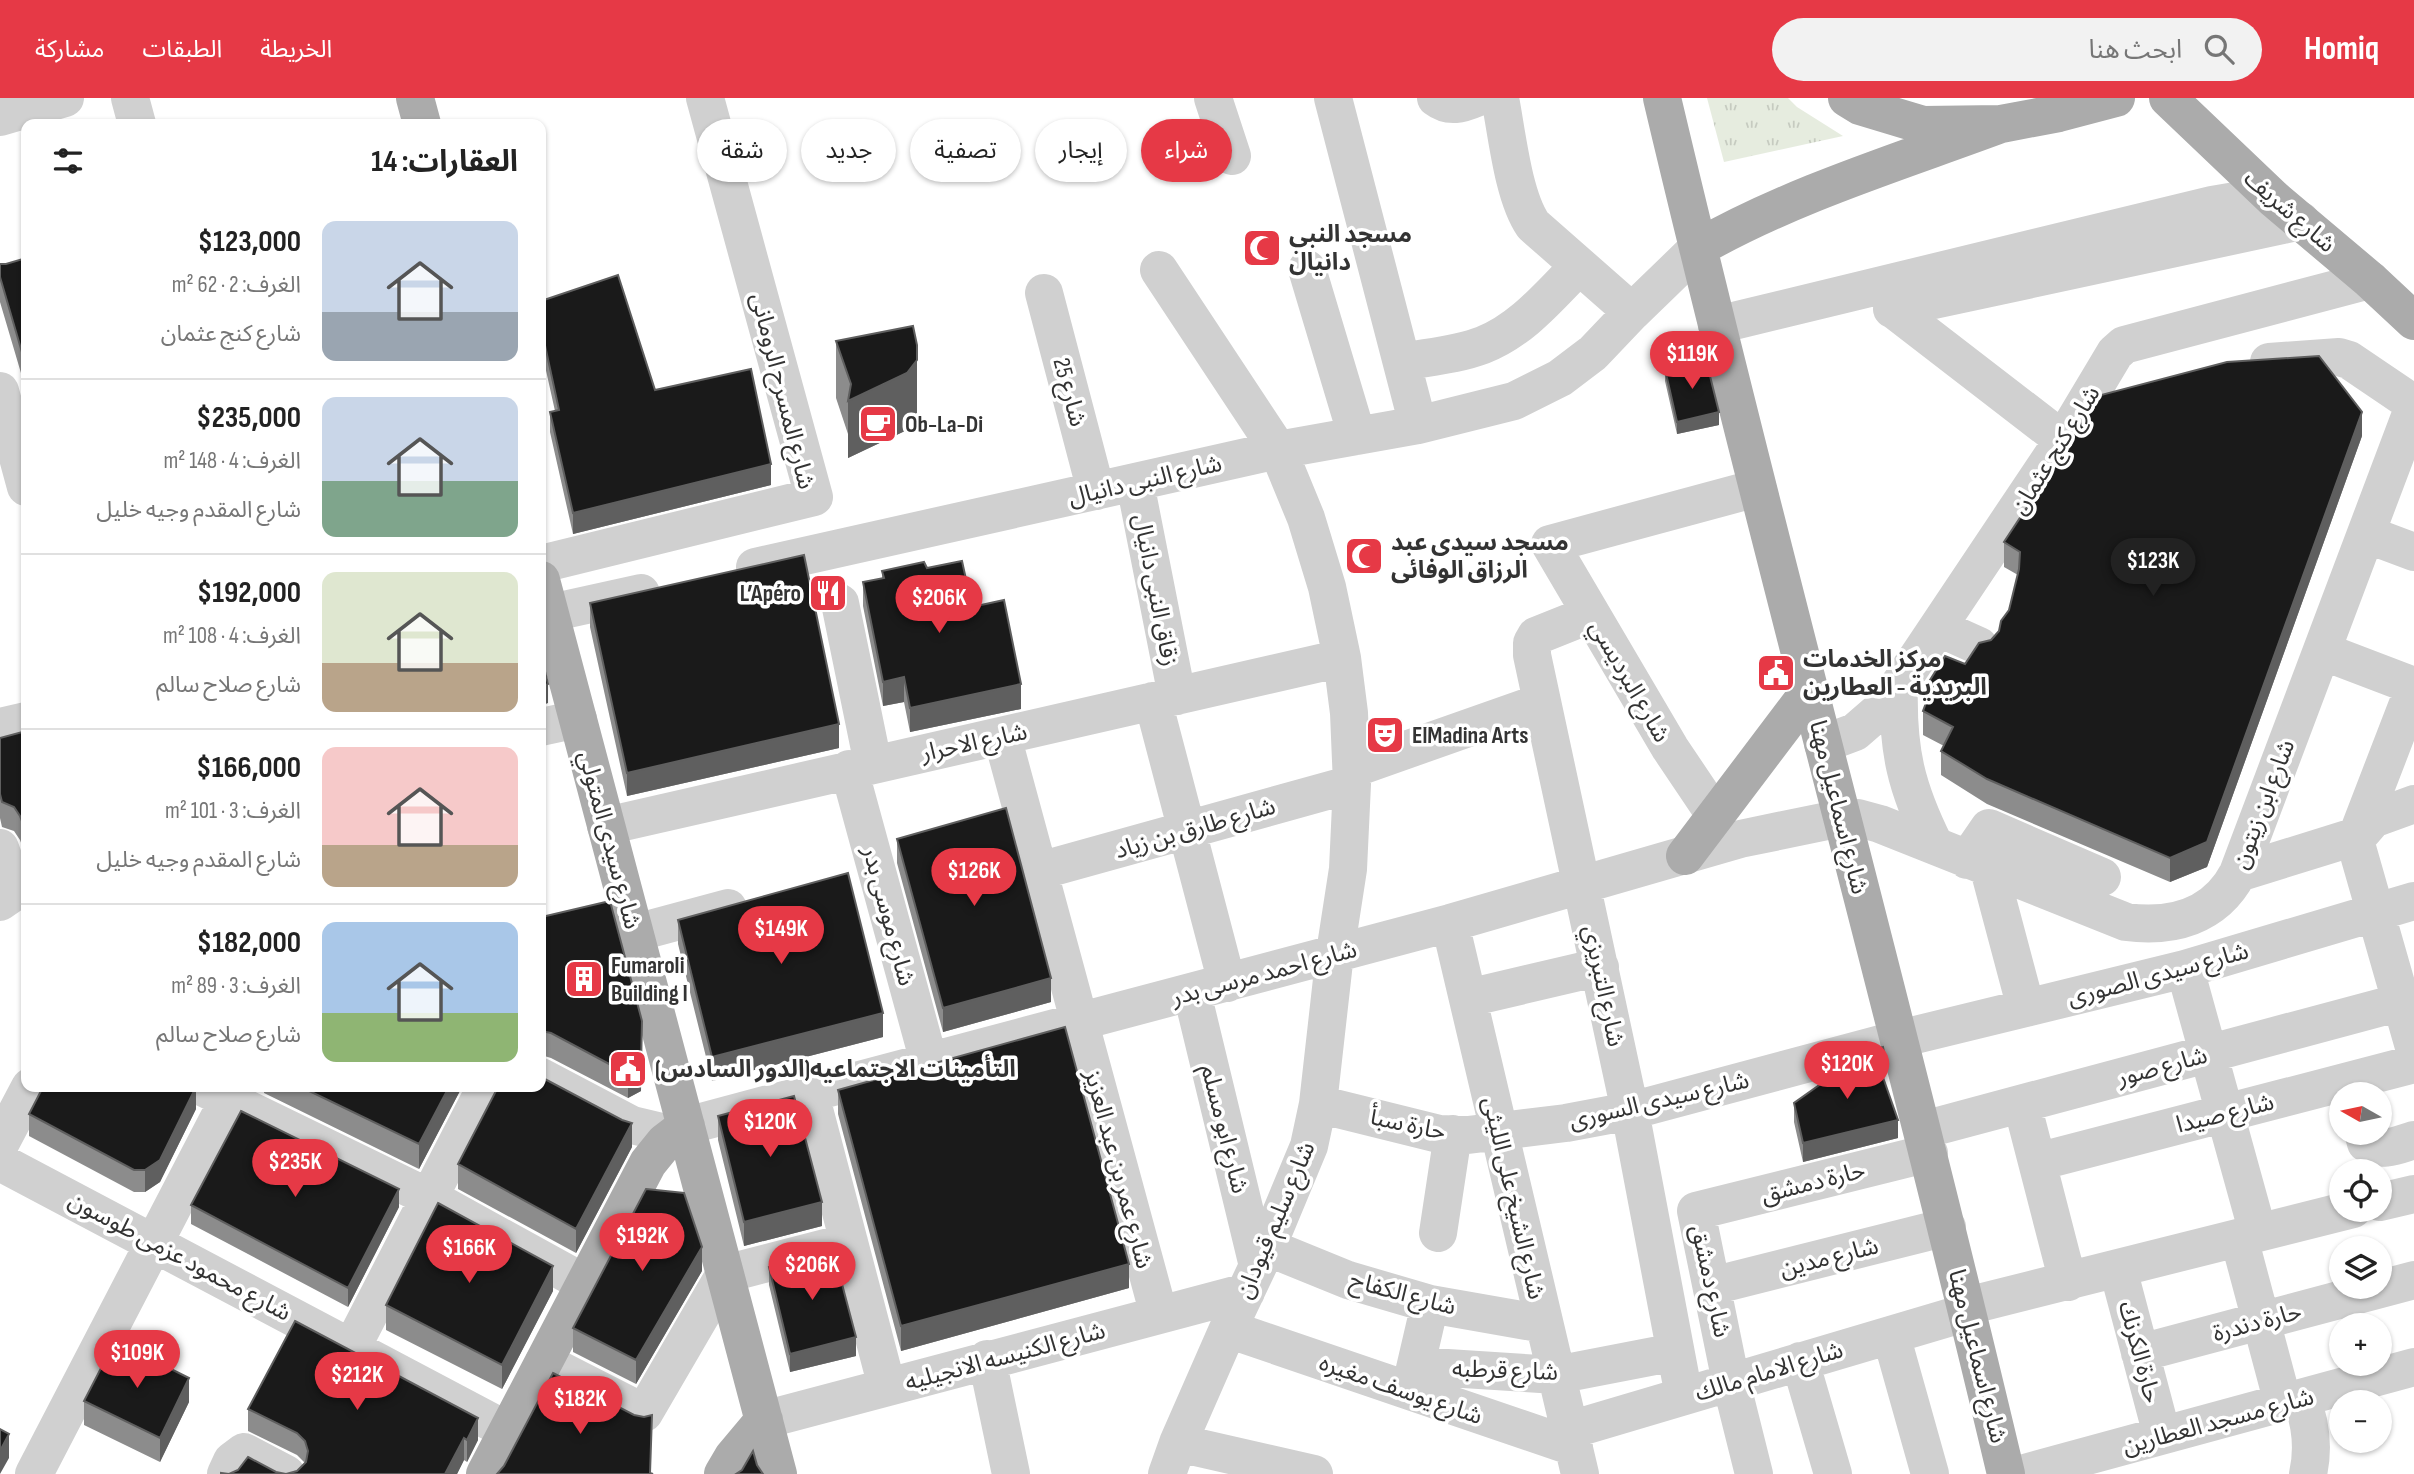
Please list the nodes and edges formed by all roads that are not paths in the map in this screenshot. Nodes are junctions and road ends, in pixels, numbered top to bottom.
1 (65, 98) edge
2 (130, 98) edge
3 (415, 98) edge
4 (705, 98) edge
5 (1213, 98) edge
6 (1333, 98) edge
7 (1436, 98) edge
8 (1476, 98) edge
9 (1500, 98) edge
10 (1662, 98) edge
11 (1847, 98) edge
12 (2116, 98) edge
13 (2168, 98) edge
14 (0, 117) edge
15 (136, 119) edge
16 (421, 119) edge
17 (1220, 119) edge
18 (2001, 124) junction
19 (2288, 210) junction
20 (1698, 248) junction
21 (1580, 266) junction
22 (1159, 270) dead end
23 (1307, 270) dead end
24 (2370, 280) junction
25 (1044, 293) dead end
26 (1809, 303) junction
27 (1893, 309) junction
28 (1632, 312) junction
29 (2414, 321) edge
30 (1717, 326) junction
31 (1402, 362) junction
32 (2232, 366) edge
33 (0, 391) edge
34 (2414, 405) edge
35 (1418, 425) junction
36 (1357, 436) junction
37 (2063, 440) junction
38 (20, 443) edge
39 (1278, 450) junction
40 (1135, 483) junction
41 (1758, 488) junction
42 (1096, 491) junction
43 (2365, 534) junction
44 (2414, 552) edge
45 (546, 563) edge
46 (722, 575) edge
47 (668, 586) edge
48 (546, 603) edge
49 (840, 603) dead end
50 (546, 613) edge
51 (1591, 614) junction
52 (1939, 628) junction
53 (1979, 646) edge
54 (2322, 651) junction
55 (1342, 658) junction
56 (1899, 685) junction
57 (2414, 687) edge
58 (1810, 692) junction
59 (1165, 698) junction
60 (1542, 702) junction
61 (578, 719) junction
62 (21, 721) edge
63 (546, 726) edge
64 (0, 727) edge
65 (1002, 736) junction
66 (1823, 744) junction
67 (861, 767) junction
68 (1352, 776) junction
69 (2414, 804) edge
70 (1715, 815) junction
71 (1842, 818) junction
72 (606, 826) junction
73 (1188, 830) junction
74 (2355, 836) junction
75 (0, 848) edge
76 (1685, 856) junction
77 (1964, 858) junction
78 (1039, 871) junction
79 (2238, 873) junction
80 (2102, 877) dead end
81 (1584, 886) junction
82 (755, 900) edge
83 (2414, 901) edge
84 (0, 902) edge
85 (2376, 912) junction
86 (2198, 913) junction
87 (1450, 923) junction
88 (635, 933) junction
89 (1335, 953) junction
90 (2199, 965) junction
91 (1600, 967) junction
92 (1209, 988) junction
93 (1468, 998) junction
94 (2401, 1002) junction
95 (2026, 1008) junction
96 (1079, 1023) junction
97 (1899, 1040) junction
98 (2414, 1047) edge
99 (2208, 1054) junction
100 (929, 1062) junction
101 (2414, 1064) edge
102 (546, 1080) edge
103 (2366, 1082) edge
104 (27, 1092) edge
105 (222, 1092) edge
106 (224, 1092) edge
107 (483, 1092) edge
108 (2329, 1092) edge
109 (810, 1094) junction
110 (1318, 1104) junction
111 (2022, 1104) junction
112 (1630, 1111) junction
113 (2225, 1113) junction
114 (680, 1131) junction
115 (1499, 1131) junction
116 (1453, 1134) junction
117 (2414, 1140) edge
118 (1926, 1142) junction
119 (0, 1144) edge
120 (2371, 1145) edge
121 (0, 1162) edge
122 (2037, 1162) junction
123 (2414, 1194) edge
124 (430, 1198) junction
125 (2392, 1199) edge
126 (1696, 1211) joint
127 (2329, 1215) edge
128 (1947, 1227) junction
129 (1438, 1233) dead end
130 (2249, 1236) junction
131 (849, 1242) junction
132 (154, 1243) junction
133 (1257, 1268) junction
134 (2118, 1269) junction
135 (725, 1274) junction
136 (2414, 1280) edge
137 (2068, 1282) junction
138 (586, 1284) junction
139 (1712, 1286) junction
140 (1430, 1304) junction
141 (1967, 1309) junction
142 (1159, 1315) junction
143 (2261, 1321) junction
144 (1544, 1324) junction
145 (1228, 1329) junction
146 (1891, 1335) junction
147 (352, 1348) junction
148 (1675, 1352) junction
149 (2140, 1353) junction
150 (987, 1359) junction
151 (1800, 1361) junction
152 (544, 1362) junction
153 (2414, 1367) edge
154 (1556, 1375) junction
155 (1413, 1379) junction
156 (1731, 1382) junction
157 (887, 1387) junction
158 (1684, 1396) junction
159 (2292, 1400) junction
160 (764, 1420) junction
161 (508, 1431) junction
162 (2162, 1435) junction
163 (1574, 1450) edge
164 (1172, 1459) edge
165 (34, 1474) edge
166 (226, 1474) edge
167 (286, 1474) edge
168 (485, 1474) edge
169 (723, 1474) edge
170 (778, 1474) edge
171 (1011, 1474) edge
172 (1314, 1474) edge
173 (1754, 1474) edge
174 (1833, 1474) edge
175 (1930, 1474) edge
176 (2006, 1474) edge
177 (2021, 1474) edge
178 (2308, 1474) edge

1 - 14 street
2 - 15 street
3 - 16 main road
4 - 45 street, شارع المسرح الرومانى
5 - 17 street
6 - 31 street
7 - 8 street
9 - 21 street
10 - 20 main road, شارع اسماعيل مهنا
11 - 18 main road
12 - 18 main road
13 - 19 main road, شارع شريف
18 - 20 main road
19 - 24 main road, شارع شريف
19 - 26 street
19 - 27 street
20 - 28 street, شارع النبى دانيال
20 - 30 main road, شارع اسماعيل مهنا
21 - 28 street
21 - 31 street
22 - 39 street, شارع سليم قيودان
23 - 36 street
24 - 29 main road, شارع شريف
24 - 37 street, شارع كنج عثمان
25 - 42 street, شارع 25
26 - 27 street
26 - 30 street
27 - 37 street
28 - 35 street, شارع النبى دانيال
30 - 41 main road, شارع اسماعيل مهنا
31 - 35 street
32 - 34 street
33 - 38 street
34 - 43 street, شارع ابن زيتون
35 - 36 street, شارع النبى دانيال
36 - 39 street, شارع النبى دانيال
37 - 52 street, شارع كنج عثمان
39 - 40 street, شارع النبى دانيال
39 - 55 street, شارع سليم قيودان
40 - 42 street, شارع النبى دانيال
40 - 59 street, زقاق النبى دانيال
41 - 51 street, شارع البرديسي
41 - 58 main road, شارع اسماعيل مهنا
42 - 46 street, شارع النبى دانيال
43 - 44 street
43 - 54 street, شارع ابن زيتون
47 - 48 street
49 - 67 street, شارع موسى بدر
50 - 61 main road, شارع سيدى المتولي
51 - 60 street, شارع التبريزي
51 - 70 street, شارع البرديسي
52 - 53 street
52 - 56 street, شارع كنج عثمان
54 - 57 street
54 - 79 street, شارع ابن زيتون
55 - 59 street, شارع الاحرار
55 - 68 street, شارع سليم قيودان
56 - 66 street, شارع كنج عثمان
56 - 77 street
57 - 74 street
58 - 66 main road, شارع اسماعيل مهنا
58 - 70 main road
59 - 65 street, شارع الاحرار
59 - 73 street, زقاق النبى دانيال
60 - 68 street, شارع طارق بن زياد
60 - 81 street, شارع التبريزي
61 - 63 street
61 - 72 main road, شارع سيدى المتولي
62 - 64 street
65 - 67 street, شارع الاحرار
65 - 78 street, شارع عمر بن عبد العزيز
66 - 71 main road, شارع اسماعيل مهنا
67 - 72 street, شارع الاحرار
67 - 100 street, شارع موسى بدر
68 - 73 street, شارع طارق بن زياد
68 - 89 street, شارع سليم قيودان
69 - 74 street
70 - 76 main road
71 - 76 street, شارع احمد مرسى بدر
71 - 77 street, شارع ابن زيتون
71 - 97 main road, شارع اسماعيل مهنا
72 - 88 main road, شارع سيدى المتولي
73 - 78 street, شارع طارق بن زياد
73 - 92 street, شارع ابو مسلم
74 - 79 street
74 - 85 street
75 - 84 street
76 - 81 street, شارع احمد مرسى بدر
77 - 80 street
77 - 86 street, شارع ابن زيتون
77 - 95 street
78 - 96 street, شارع عمر بن عبد العزيز
79 - 86 street, شارع ابن زيتون
81 - 87 street, شارع احمد مرسى بدر
81 - 91 street, شارع التبريزي
82 - 88 street
83 - 85 street, شارع سيدى الصورى
85 - 90 street, شارع سيدى الصورى
85 - 94 street
86 - 90 street
87 - 89 street, شارع احمد مرسى بدر
87 - 93 street, شارع الشيخ على الليثى
88 - 114 main road, شارع سيدى المتولي
89 - 92 street, شارع احمد مرسى بدر
89 - 110 street, شارع سليم قيودان
90 - 95 street, شارع سيدى الصورى
90 - 99 street
91 - 93 street
91 - 112 street, شارع التبريزي
92 - 96 street, شارع احمد مرسى بدر
92 - 133 street, شارع ابو مسلم
93 - 115 street, شارع الشيخ على الليثى
94 - 98 street
94 - 99 street, شارع صور
95 - 97 street, شارع سيدى الصورى
96 - 100 street, شارع احمد مرسى بدر
96 - 142 street, شارع عمر بن عبد العزيز
97 - 112 street, شارع سيدى السورى
97 - 118 main road, شارع اسماعيل مهنا
99 - 111 street, شارع صور
99 - 113 street
100 - 109 street, شارع احمد مرسى بدر
101 - 103 street, شارع صيدا
102 - 114 street
104 - 119 street
105 - 132 street
106 - 124 street
107 - 124 street
108 - 113 street, شارع صيدا
109 - 114 street, شارع احمد مرسى بدر
109 - 131 street
110 - 116 street, حارة سبأ
110 - 133 street, شارع سليم قيودان
111 - 118 street, شارع صور
111 - 122 street
112 - 115 street, شارع سيدى السورى
112 - 148 street, شارع التبريزي
113 - 122 street, شارع صيدا
113 - 130 street
114 - 135 main road, شارع سيدى المتولي
114 - 138 main road
115 - 116 street, حارة سبأ
115 - 144 street, شارع الشيخ على الليثى
116 - 129 street
117 - 120 street
118 - 126 street, حارة دمشق
118 - 128 main road, شارع اسماعيل مهنا
121 - 132 street, شارع محمود عزمى طوسون
122 - 137 street
123 - 125 street
124 - 138 street
124 - 147 street
126 - 139 street, شارع دمشق
127 - 130 street, شارع الامام مالك
128 - 139 street, شارع مدين
128 - 141 main road, شارع اسماعيل مهنا
130 - 134 street, شارع الامام مالك
130 - 143 street
131 - 135 street
131 - 157 street
132 - 147 street, شارع محمود عزمى طوسون
132 - 165 street
133 - 140 street, شارع الكفاح
133 - 142 street, شارع الكنيسه الانجيليه
133 - 145 street, شارع سليم قيودان
134 - 137 street, شارع الامام مالك
134 - 149 street, حارة الكرنك
135 - 152 street
135 - 160 main road, شارع سيدى المتولي
136 - 143 street, حارة دندرة
137 - 141 street, شارع الامام مالك
138 - 152 main road
139 - 156 street, شارع دمشق
140 - 144 street, شارع الكفاح
140 - 155 street
141 - 146 street, شارع الامام مالك
141 - 176 main road, شارع اسماعيل مهنا
142 - 150 street, شارع الكنيسه الانجيليه
143 - 149 street, حارة دندرة
143 - 159 street
144 - 154 street, شارع الشيخ على الليثى
145 - 155 street, شارع يوسف مغيره
145 - 164 street, شارع سليم قيودان
146 - 151 street, شارع الامام مالك
146 - 175 street
147 - 161 street, شارع محمود عزمى طوسون
148 - 154 street, شارع قرطبه
148 - 158 street, شارع التبريزي
149 - 162 street, حارة الكرنك
150 - 157 street, شارع الكنيسه الانجيليه
150 - 171 street
151 - 156 street, شارع الامام مالك
151 - 174 street
152 - 161 main road
153 - 159 street, شارع مسجد العطارين
154 - 155 street, شارع قرطبه
154 - 163 street, شارع الشيخ على الليثى
155 - 163 street, شارع يوسف مغيره
156 - 158 street, شارع الامام مالك
156 - 173 street, شارع دمشق
157 - 160 street, شارع الكنيسه الانجيليه
158 - 163 street, شارع الامام مالك
159 - 162 street, شارع مسجد العطارين
159 - 178 street
160 - 169 main road
160 - 170 main road, شارع سيدى المتولي
161 - 168 main road
162 - 177 street, شارع مسجد العطارين
164 - 172 street
166 - 167 street

